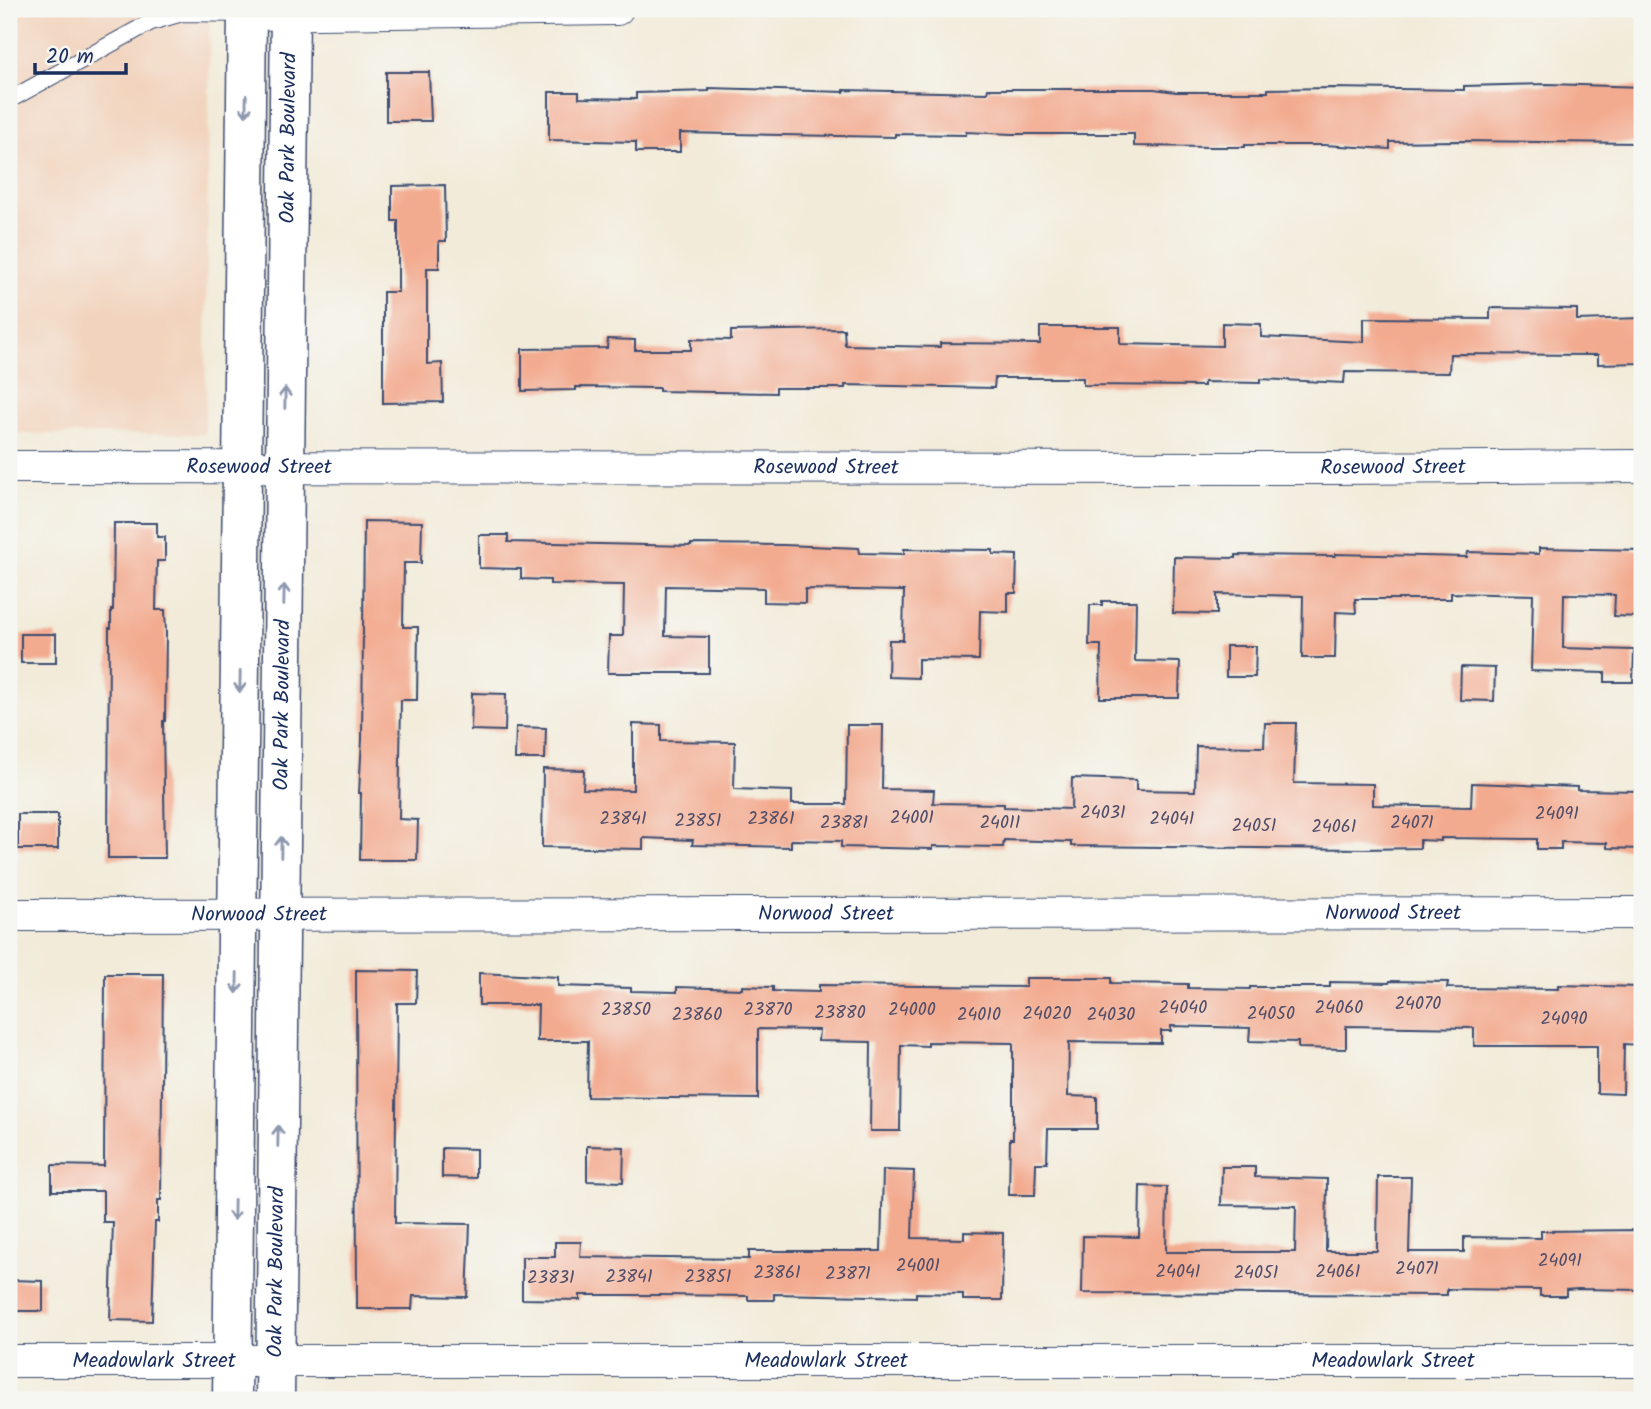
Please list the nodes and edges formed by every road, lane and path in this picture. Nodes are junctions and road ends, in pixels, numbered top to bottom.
1 (617, 9) edge
2 (247, 11) edge
3 (290, 11) edge
4 (9, 100) edge
5 (286, 466) junction
6 (1642, 466) edge
7 (9, 467) edge
8 (242, 467) junction
9 (1642, 913) edge
10 (238, 914) junction
11 (9, 915) edge
12 (280, 915) junction
13 (1642, 1360) edge
14 (9, 1361) edge
15 (233, 1361) junction
16 (276, 1362) junction
17 (232, 1400) edge
18 (275, 1400) edge

1 - 3 street
2 - 3 street
2 - 4 lane
2 -> 8 street, Oak Park Boulevard
5 -> 3 street, Oak Park Boulevard
5 - 6 street, Rosewood Street
5 - 8 street, Rosewood Street
12 -> 5 street, Oak Park Boulevard
7 - 8 street, Rosewood Street
8 -> 10 street, Oak Park Boulevard
9 - 12 street, Norwood Street
10 - 11 street, Norwood Street
10 - 12 street, Norwood Street
10 -> 15 street, Oak Park Boulevard
16 -> 12 street, Oak Park Boulevard
13 - 16 street, Meadowlark Street
14 - 15 street, Meadowlark Street
15 - 16 street, Meadowlark Street
15 - 17 street, Oak Park Boulevard
16 - 18 street, Oak Park Boulevard

